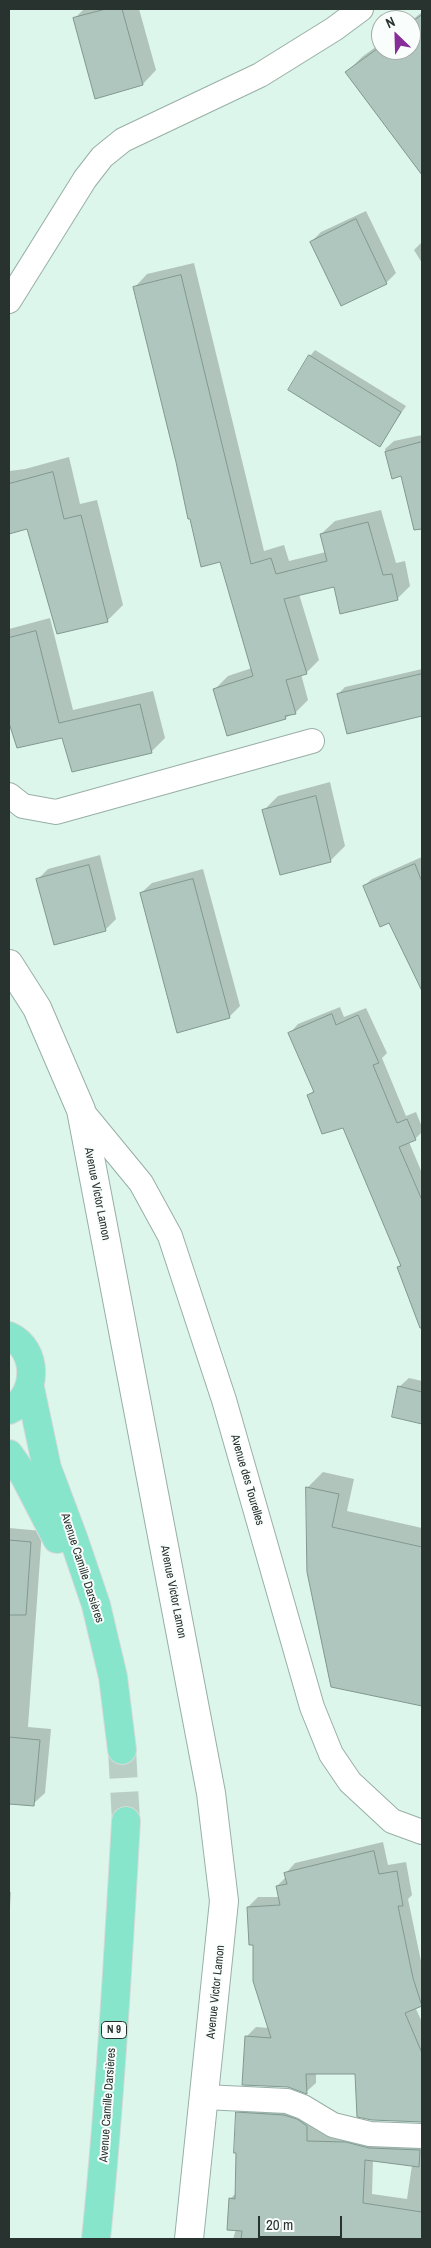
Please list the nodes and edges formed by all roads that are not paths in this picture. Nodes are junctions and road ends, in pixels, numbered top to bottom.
1 (361, 9) edge
2 (9, 301) edge
3 (312, 741) dead end
4 (9, 795) edge
5 (9, 964) edge
6 (81, 1110) junction
7 (9, 1319) edge
8 (16, 1342) edge
9 (30, 1388) junction
10 (9, 1410) edge
11 (9, 1454) edge
12 (422, 1832) edge
13 (204, 2097) junction
14 (422, 2136) edge
15 (82, 2239) edge
16 (96, 2239) edge
17 (189, 2239) edge

1 - 2 street
3 - 4 street
5 - 6 street, Avenue Victor Lamon
6 - 12 street, Avenue des Tourelles
6 - 13 street, Avenue Victor Lamon
7 - 8 main road
8 - 9 main road, Avenue Camille Darsières
9 - 10 main road
9 - 11 main road, Avenue Camille Darsières
13 - 14 street
13 - 17 street, Avenue Victor Lamon
15 - 16 main road, Avenue Camille Darsières / N 9

